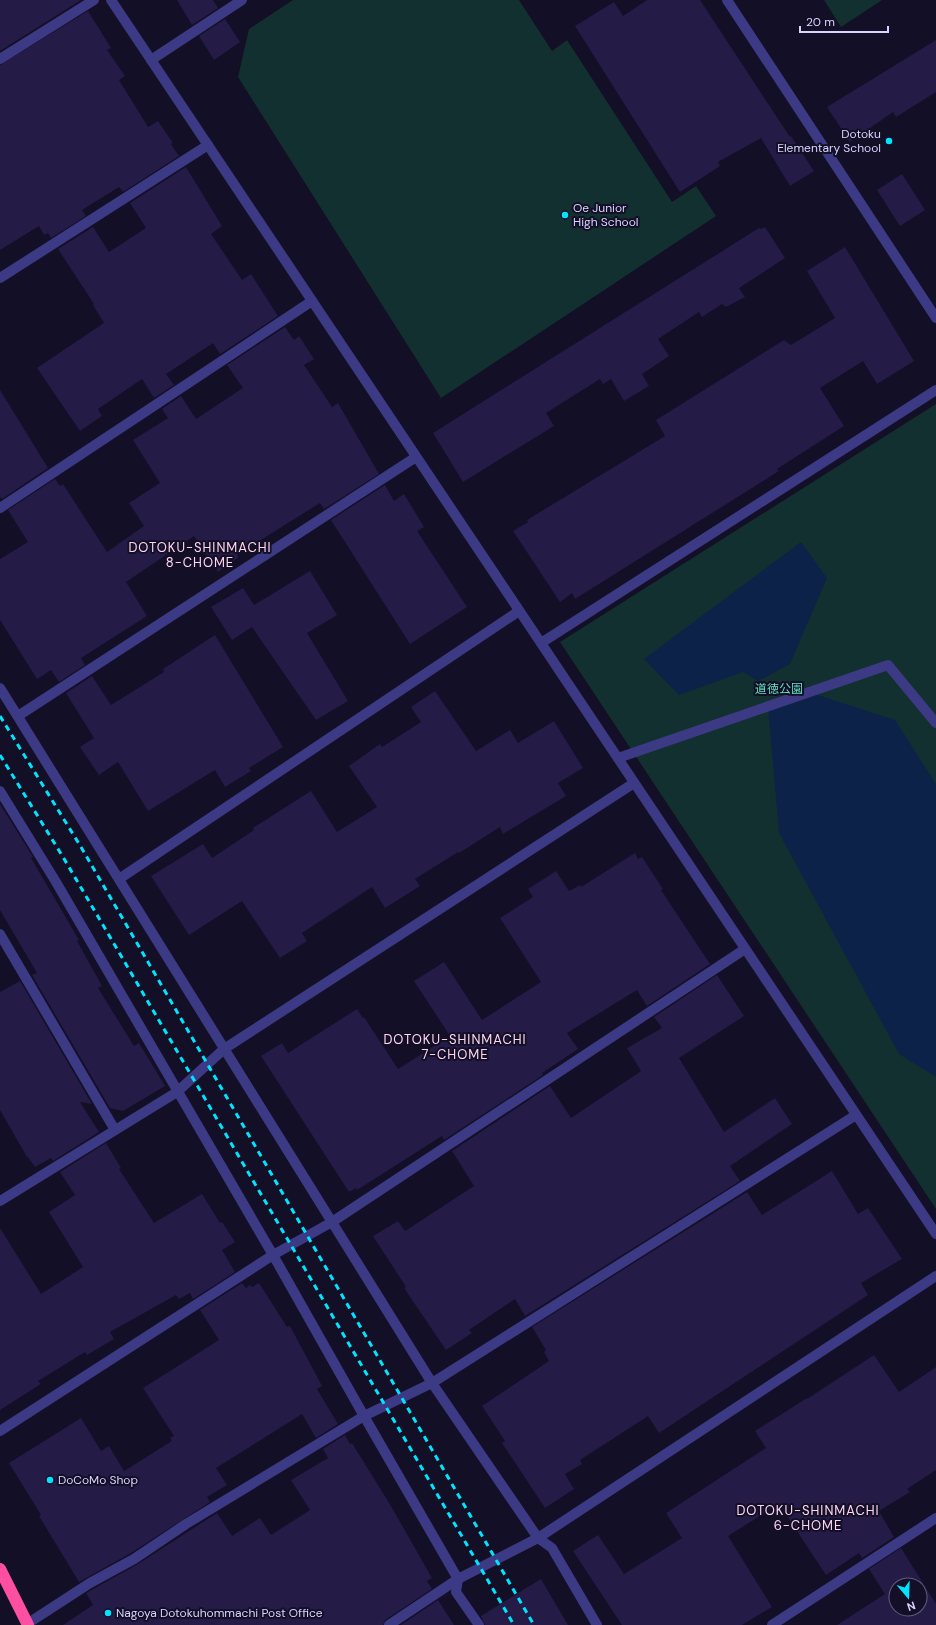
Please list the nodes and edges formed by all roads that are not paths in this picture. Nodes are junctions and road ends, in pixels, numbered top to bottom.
1 (94, 0) edge
2 (111, 0) edge
3 (242, 0) edge
4 (727, 0) edge
5 (0, 59) edge
6 (151, 60) junction
7 (208, 145) junction
8 (0, 278) edge
9 (312, 301) junction
10 (936, 318) edge
11 (936, 390) edge
12 (416, 457) junction
13 (0, 508) edge
14 (519, 611) junction
15 (541, 643) junction
16 (0, 688) edge
17 (18, 716) junction
18 (936, 723) edge
19 (618, 758) junction
20 (634, 784) junction
21 (0, 791) edge
22 (119, 879) junction
23 (0, 934) edge
24 (745, 949) junction
25 (224, 1049) junction
26 (177, 1092) junction
27 (856, 1116) junction
28 (115, 1130) junction
29 (1, 1199) edge
30 (332, 1222) junction
31 (936, 1234) edge
32 (273, 1255) junction
33 (936, 1276) edge
34 (432, 1383) junction
35 (364, 1416) junction
36 (0, 1431) edge
37 (936, 1518) edge
38 (538, 1538) junction
39 (0, 1569) edge
40 (458, 1579) junction
41 (27, 1624) edge
42 (389, 1625) edge
43 (479, 1625) edge
44 (597, 1625) edge
45 (772, 1625) edge

1 - 5 street
2 - 6 street
3 - 6 street
4 - 10 street
6 - 7 street
7 - 8 street
7 - 9 street
9 - 12 street
9 - 13 street
11 - 15 street
12 - 14 street
12 - 17 street
14 - 15 street
14 - 22 street
15 - 19 street
16 - 17 street
17 - 22 street
18 - 19 street
19 - 20 street
20 - 24 street
20 - 25 street
21 - 26 street
22 - 25 street
23 - 28 street
24 - 27 street
24 - 30 street
25 - 26 street
25 - 30 street
26 - 28 street
26 - 32 street
27 - 31 street
27 - 34 street
28 - 29 street
30 - 32 street
30 - 34 street
32 - 35 street
32 - 36 street
33 - 38 street
34 - 35 street
34 - 38 street
35 - 40 street
35 - 41 street
37 - 45 street
38 - 40 street
38 - 44 street
39 - 41 highway
40 - 42 street
40 - 43 street

